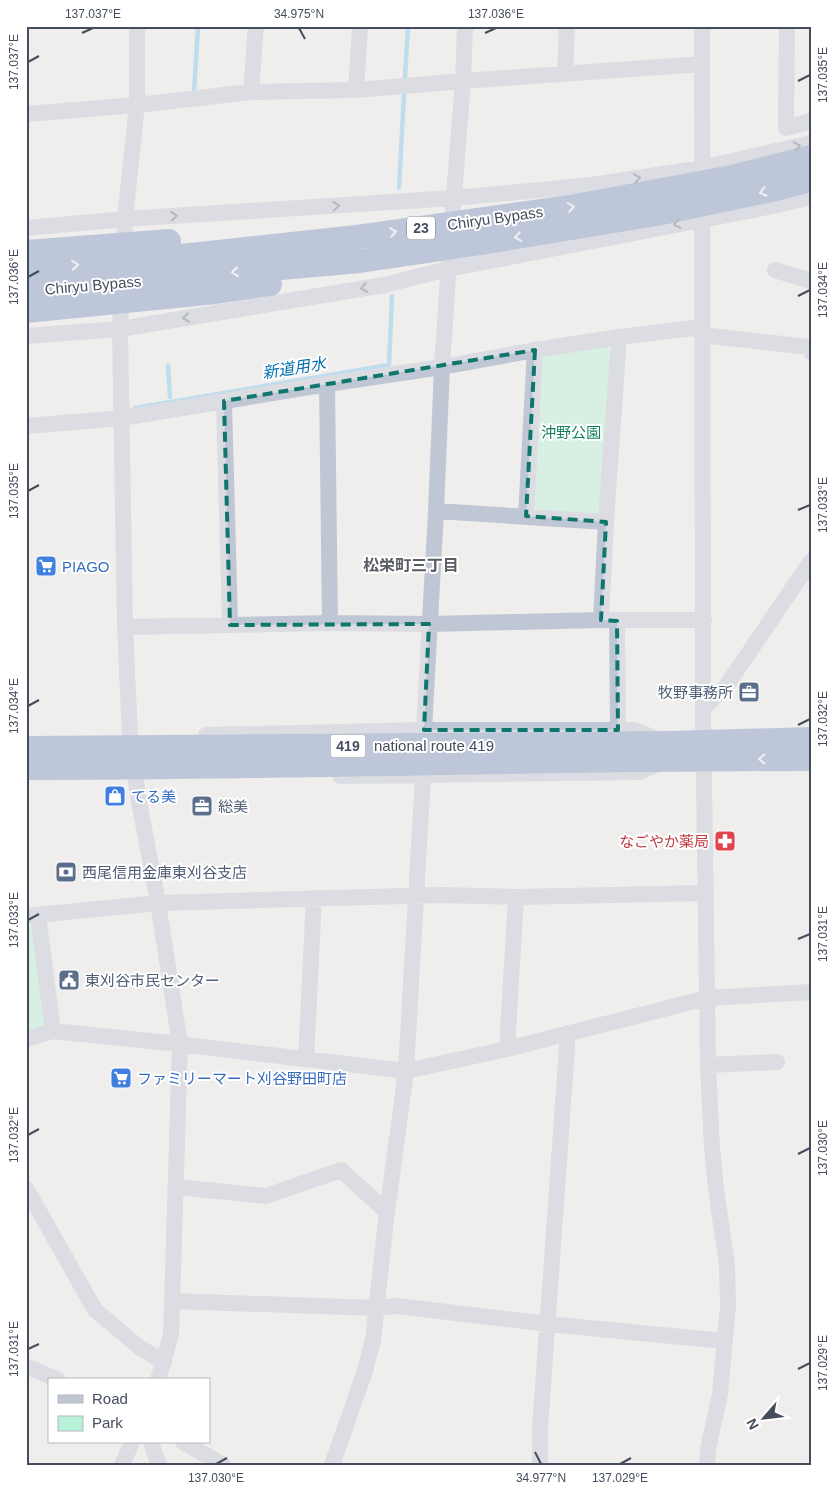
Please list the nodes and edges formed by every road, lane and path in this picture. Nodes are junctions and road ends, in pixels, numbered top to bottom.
1 (138, 26) edge
2 (256, 26) edge
3 (360, 26) edge
4 (464, 26) edge
5 (567, 26) edge
6 (702, 26) edge
7 (787, 26) edge
8 (702, 64) junction
9 (565, 74) junction
10 (463, 81) junction
11 (356, 90) junction
12 (251, 92) junction
13 (137, 105) junction
14 (26, 114) edge
15 (811, 121) edge
16 (811, 143) edge
17 (811, 157) edge
18 (702, 168) junction
19 (811, 180) edge
20 (811, 197) edge
21 (454, 198) junction
22 (125, 219) junction
23 (702, 220) junction
24 (26, 228) edge
25 (357, 237) junction
26 (26, 252) edge
27 (360, 261) junction
28 (26, 270) edge
29 (448, 270) junction
30 (775, 270) dead end
31 (811, 281) edge
32 (26, 291) edge
33 (26, 311) edge
34 (120, 329) junction
35 (702, 331) junction
36 (26, 336) edge
37 (619, 337) junction
38 (535, 350) junction
39 (811, 352) edge
40 (442, 367) junction
41 (326, 384) junction
42 (224, 401) junction
43 (122, 418) junction
44 (26, 426) edge
45 (436, 511) junction
46 (526, 516) junction
47 (606, 522) junction
48 (811, 561) edge
49 (704, 620) junction
50 (609, 621) junction
51 (330, 623) junction
52 (429, 624) junction
53 (230, 625) junction
54 (125, 627) junction
55 (704, 708) junction
56 (424, 730) junction
57 (618, 730) junction
58 (811, 739) edge
59 (26, 741) edge
60 (26, 748) edge
61 (668, 751) junction
62 (705, 751) junction
63 (133, 757) junction
64 (811, 759) edge
65 (26, 768) edge
66 (424, 776) junction
67 (26, 779) edge
68 (706, 893) junction
69 (416, 896) junction
70 (516, 897) junction
71 (314, 898) junction
72 (158, 903) junction
73 (32, 915) edge
74 (811, 992) edge
75 (707, 998) junction
76 (53, 1031) junction
77 (568, 1033) junction
78 (26, 1039) edge
79 (180, 1044) junction
80 (507, 1049) junction
81 (306, 1059) junction
82 (777, 1062) dead end
83 (708, 1065) junction
84 (406, 1071) junction
85 (26, 1188) edge
86 (176, 1188) junction
87 (387, 1212) junction
88 (172, 1301) junction
89 (376, 1308) junction
90 (548, 1324) junction
91 (724, 1341) junction
92 (164, 1362) junction
93 (26, 1366) edge
94 (53, 1378) edge
95 (159, 1378) edge
96 (131, 1444) edge
97 (152, 1444) edge
98 (187, 1444) edge
99 (122, 1465) edge
100 (159, 1465) edge
101 (223, 1465) edge
102 (332, 1465) edge
103 (540, 1465) edge
104 (707, 1465) edge

1 - 13 street
2 - 12 street
3 - 11 street
4 - 10 street
5 - 9 street
6 - 8 street
7 - 15 street
8 - 9 street
8 - 18 street
9 - 10 street
10 - 11 street
10 - 21 street
11 - 12 street
12 - 13 street
13 - 14 street
13 - 22 street
18 -> 16 street
25 -> 17 highway, Chiryu Bypass / 23
21 -> 18 street
18 - 23 street
19 -> 27 highway, Chiryu Bypass / 23
20 - 23 street
22 -> 21 street
21 - 29 street
22 - 24 street
22 - 34 street
23 -> 29 street
23 - 35 street
25 - 26 highway
28 -> 25 highway, Chiryu Bypass / 23
27 -> 32 highway, Chiryu Bypass / 23
27 - 33 highway
29 -> 34 street
29 - 40 street
30 - 31 street
34 - 36 street
34 - 43 street
35 - 37 street
35 - 39 street
35 - 49 street
37 - 38 street
37 - 47 street
38 - 40 street
38 - 46 street
40 - 41 street
40 - 45 street
41 - 42 street
41 - 51 street
42 - 43 street
42 - 53 street
43 - 44 street
43 - 54 street
45 - 46 street
45 - 52 street
46 - 47 street
47 - 50 street
48 - 55 street
49 - 50 street
49 - 55 street
50 - 52 street
50 - 57 street
51 - 52 street
51 - 53 street
52 - 56 street
53 - 54 street
54 - 63 street
55 - 62 street
56 - 57 street
56 - 63 street
57 - 61 street
58 - 62 highway, national route 419 / 419
59 - 63 street
60 - 63 highway, national route 419 / 419
61 - 62 highway, national route 419 / 419
61 - 63 highway, national route 419 / 419
61 - 66 street
64 -> 62 highway, national route 419 / 419
62 - 68 street
63 - 65 highway, national route 419 / 419
63 - 66 street
63 - 67 street
63 - 72 street
66 - 69 street
68 - 70 street
68 - 75 street
69 - 70 street
69 - 71 street
69 - 84 street
70 - 80 street
71 - 72 street
71 - 81 street
72 - 73 street
72 - 79 street
73 - 76 street
74 - 75 street
75 - 77 street
75 - 83 street
76 - 78 street
76 - 79 street
77 - 80 street
77 - 90 street
79 - 81 street
79 - 86 street
80 - 84 street
81 - 84 street
82 - 83 street
83 - 91 street
84 - 87 street
85 - 92 street
86 - 87 street
86 - 88 street
87 - 89 street
88 - 89 street
88 - 92 street
89 - 90 street
89 - 102 street
90 - 91 street
90 - 103 street
91 - 104 street
92 - 95 street
93 - 94 street
96 - 99 street
97 - 100 street
98 - 101 street

